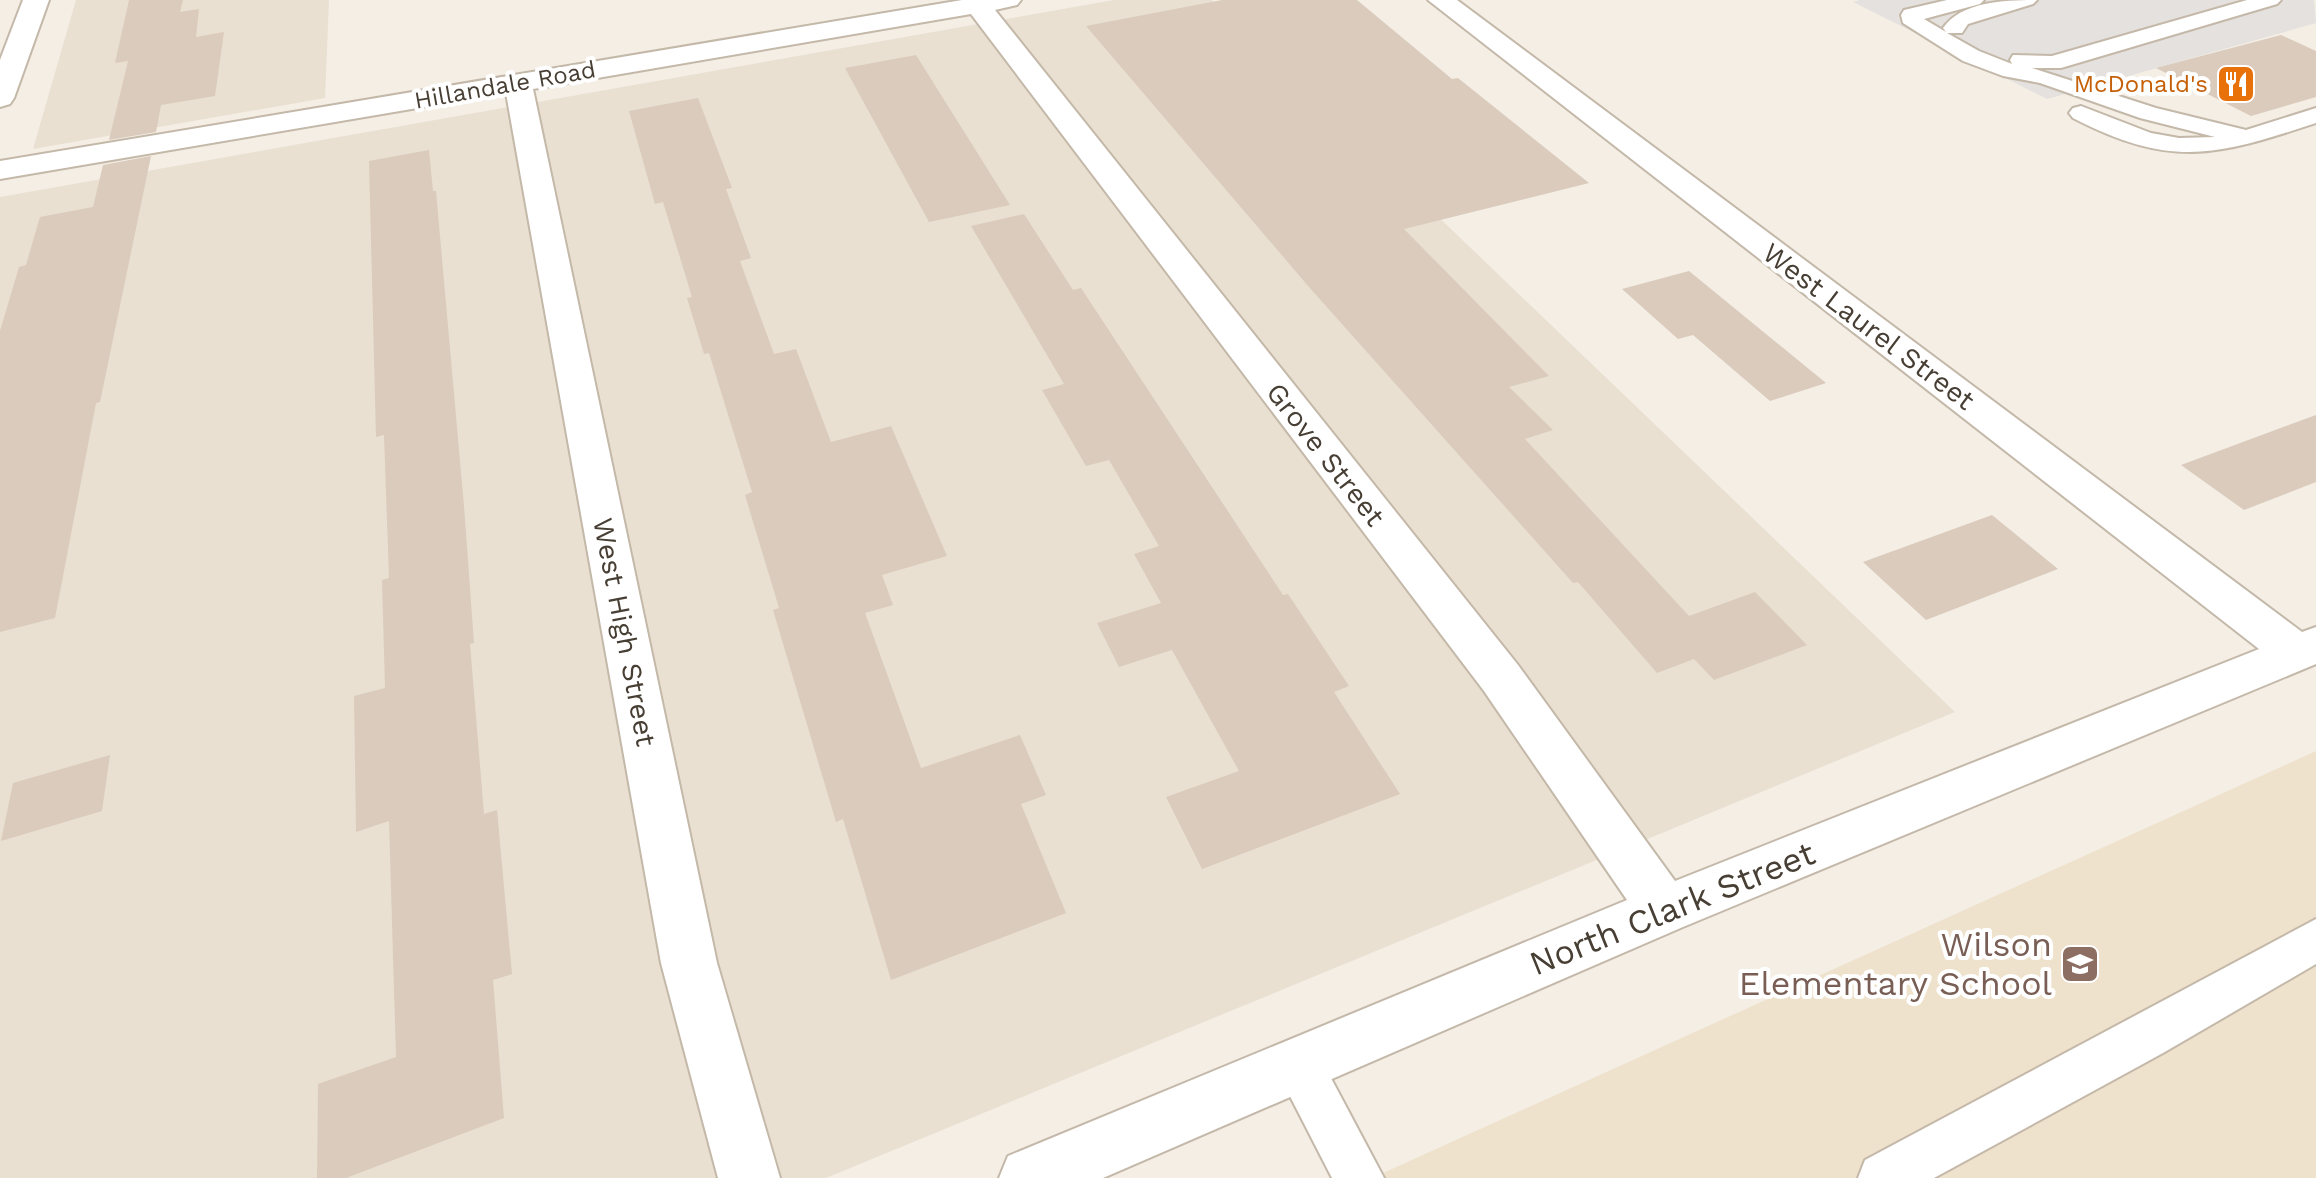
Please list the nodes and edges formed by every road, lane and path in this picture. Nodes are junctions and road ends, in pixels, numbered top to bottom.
1 (36, 0) edge
2 (1441, 0) edge
3 (1973, 0) edge
4 (2026, 0) edge
5 (2270, 0) edge
6 (994, 3) edge
7 (518, 83) junction
8 (0, 98) edge
9 (2316, 115) edge
10 (0, 170) edge
11 (2310, 656) edge
12 (1664, 910) junction
13 (2316, 940) edge
14 (1298, 1065) junction
15 (749, 1178) edge
16 (1030, 1178) edge
17 (1359, 1178) edge
18 (1883, 1178) edge

1 - 8 street
2 - 11 street, West Laurel Street
3 - 9 lane
4 - 5 lane
6 - 7 street, Hillandale Road
6 - 12 street, Grove Street
7 - 10 street, Hillandale Road
7 - 15 street, West High Street
11 - 12 street, North Clark Street
12 - 14 street, North Clark Street
13 - 18 lane
14 - 16 street, North Clark Street
14 - 17 lane

